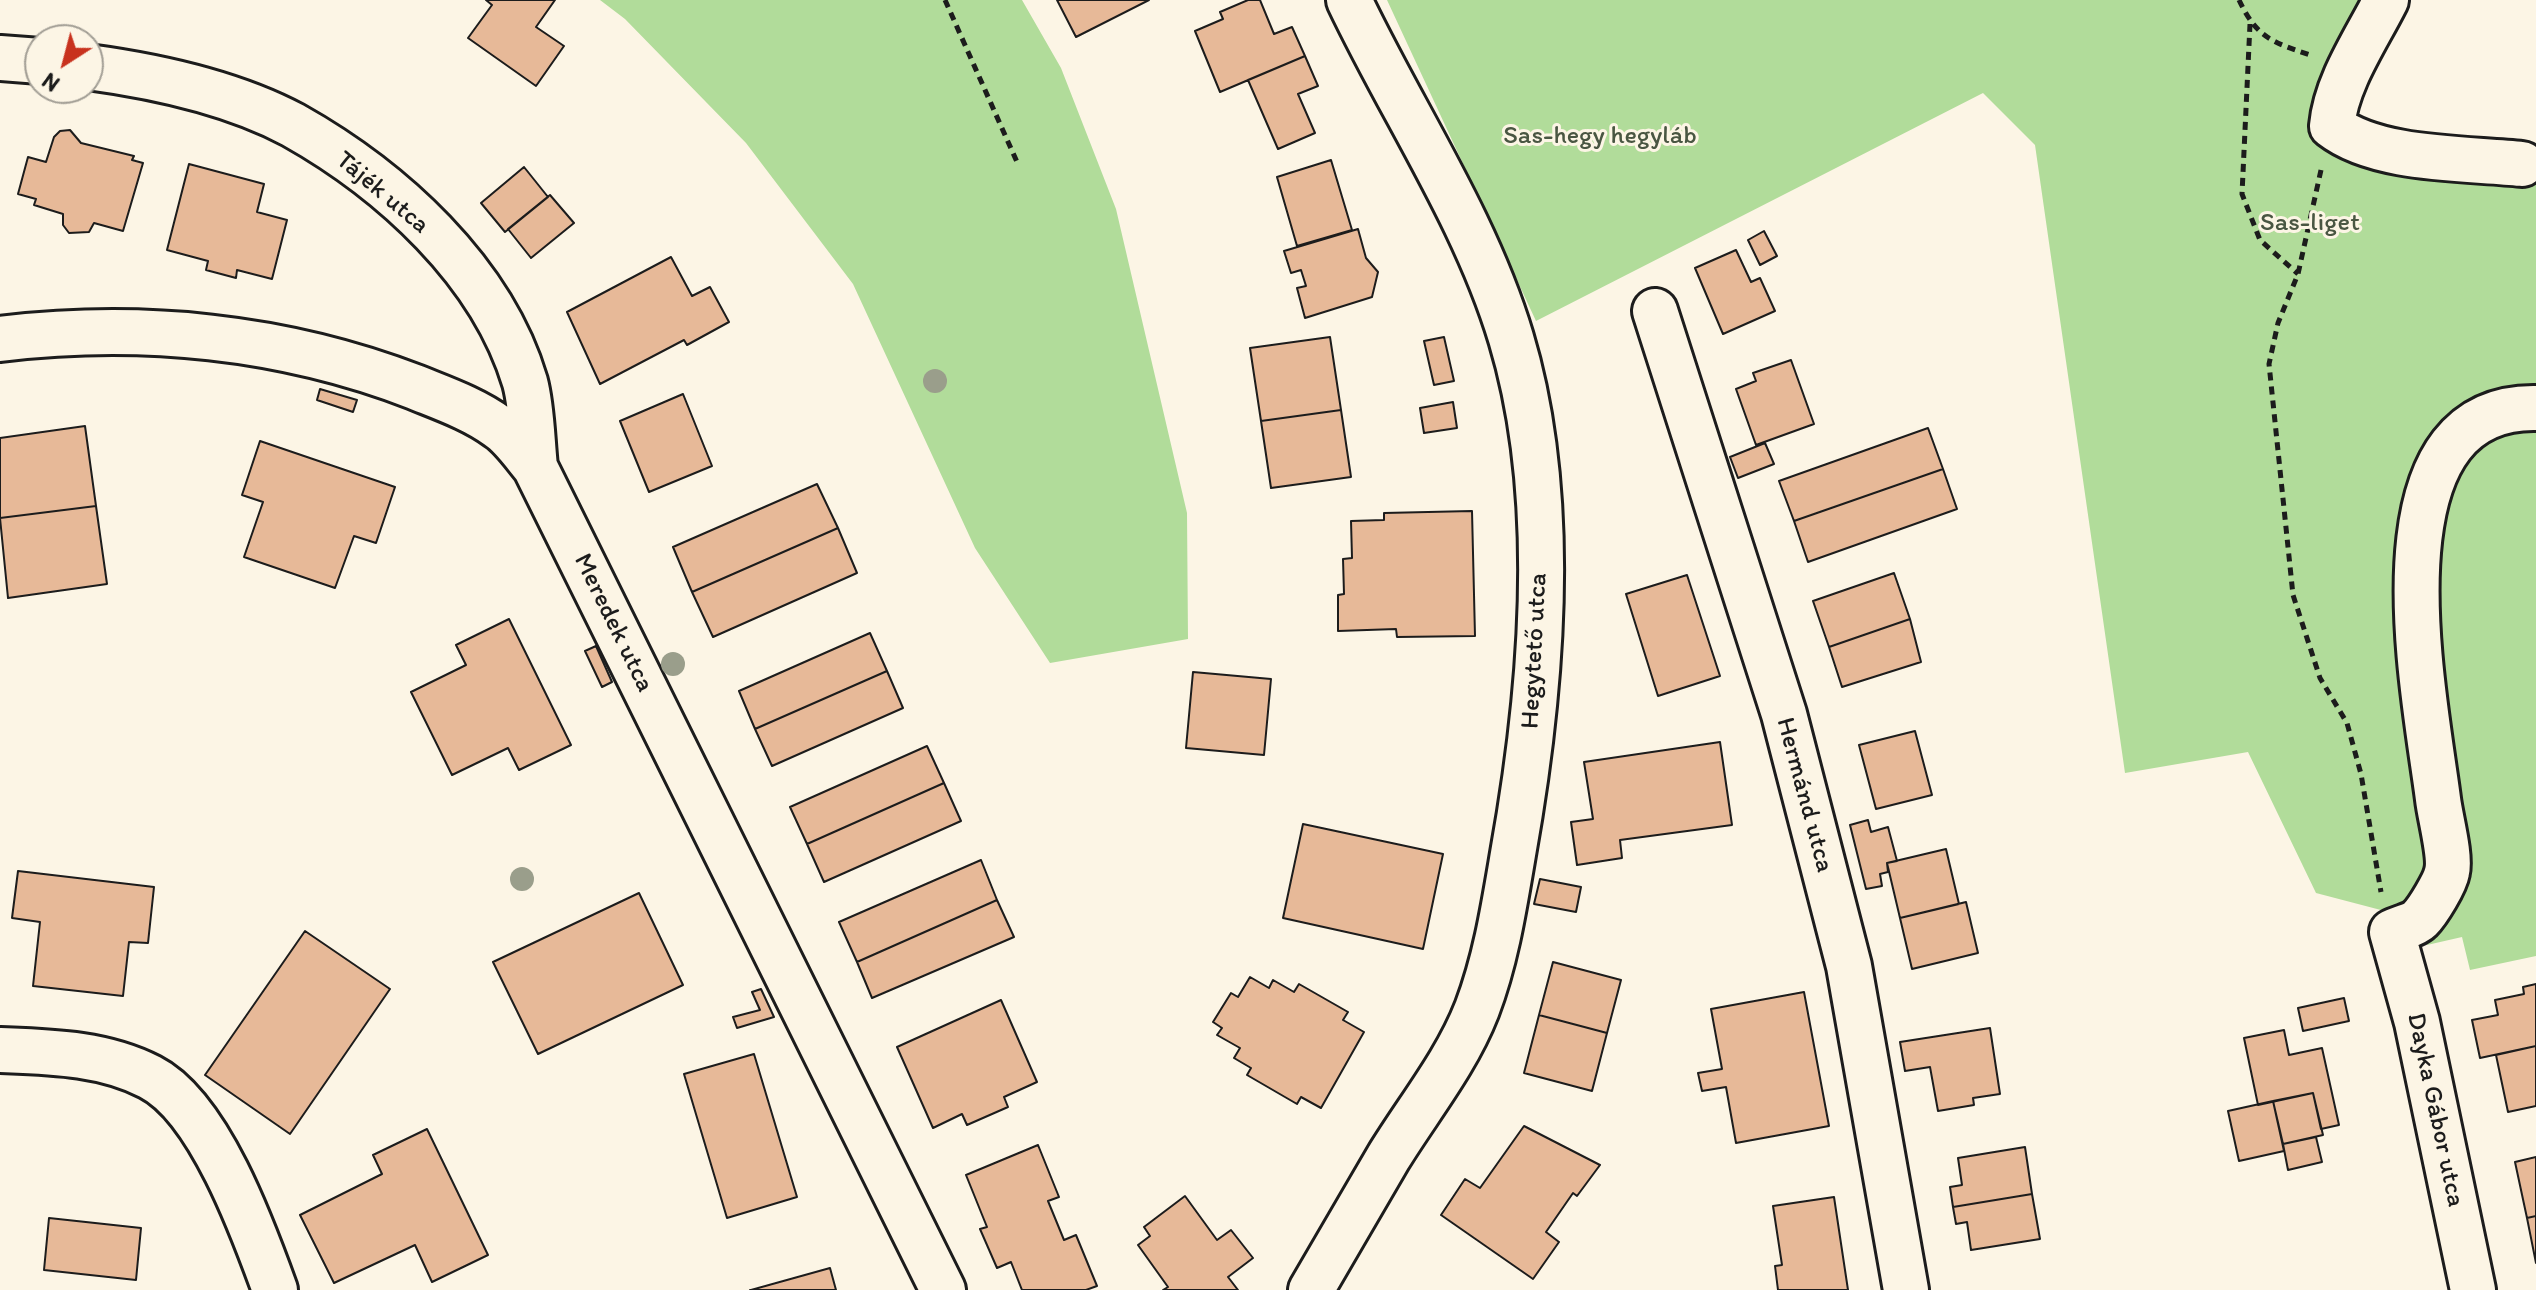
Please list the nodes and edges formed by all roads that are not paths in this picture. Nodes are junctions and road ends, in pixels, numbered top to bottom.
1 (1349, 0) edge
2 (2386, 0) edge
3 (0, 58) edge
4 (24, 60) edge
5 (104, 71) edge
6 (2522, 164) dead end
7 (1655, 311) dead end
8 (0, 339) edge
9 (2536, 408) edge
10 (535, 467) junction
11 (0, 1050) edge
12 (275, 1290) edge
13 (943, 1290) edge
14 (1311, 1290) edge
15 (1906, 1290) edge
16 (2473, 1290) edge

1 - 14 street, Hegytető utca
2 - 6 street
3 - 4 street
5 - 10 street, Tájék utca
7 - 15 street, Hermánd utca
8 - 10 street, Meredek utca
9 - 16 street, Dayka Gábor utca
10 - 13 street, Meredek utca
11 - 12 street

